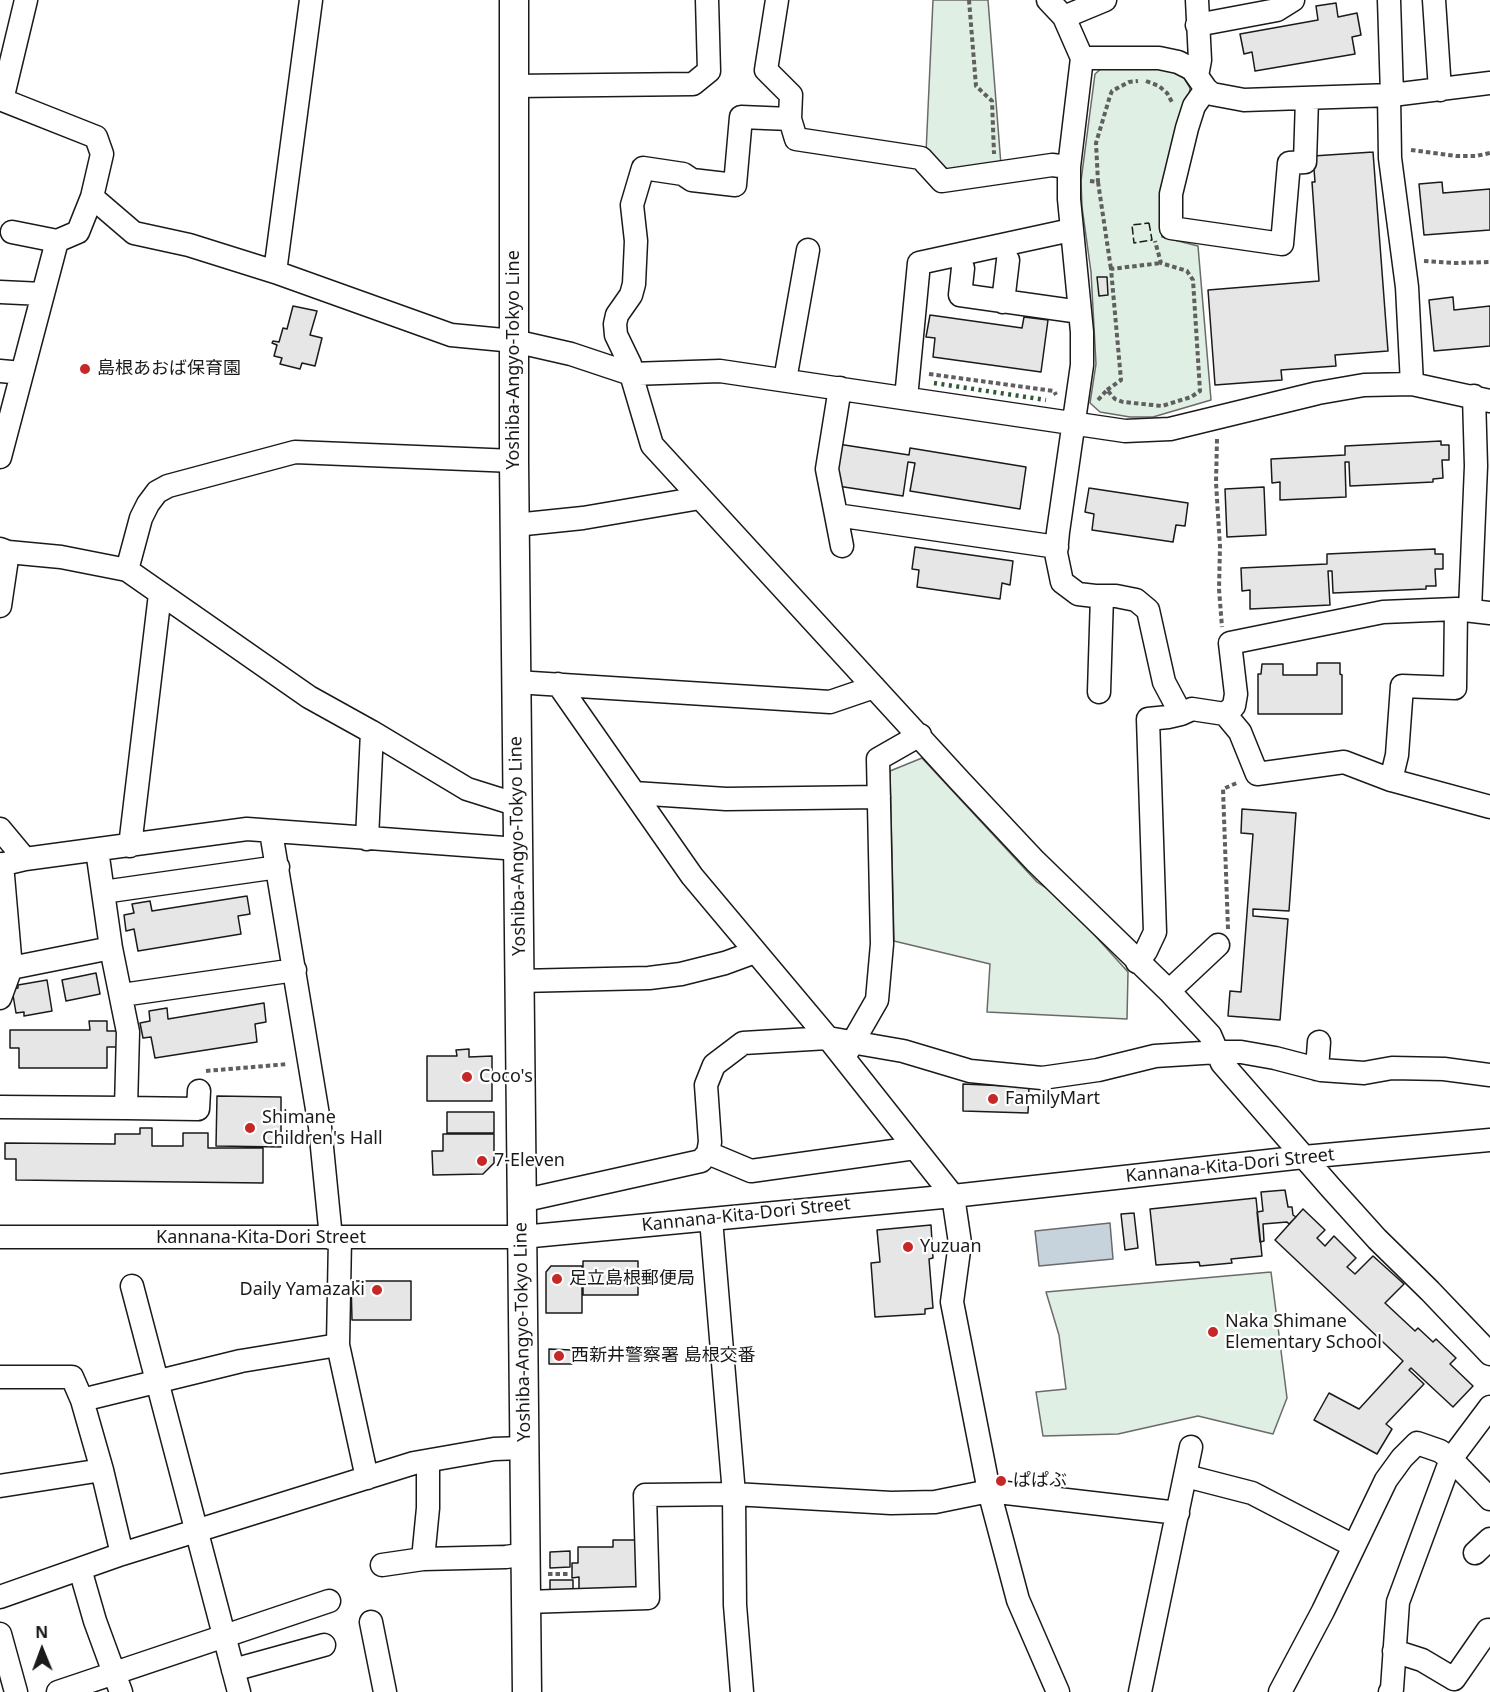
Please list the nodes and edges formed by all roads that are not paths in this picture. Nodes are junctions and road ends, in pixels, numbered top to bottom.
1 (26, 0) edge
2 (311, 0) edge
3 (514, 0) edge
4 (707, 0) edge
5 (777, 0) edge
6 (1048, 0) edge
7 (1105, 0) edge
8 (1197, 0) edge
9 (1293, 0) edge
10 (1389, 0) edge
11 (1434, 0) edge
12 (1064, 17) junction
13 (1197, 25) junction
14 (1082, 58) junction
15 (1202, 82) junction
16 (1490, 82) edge
17 (514, 86) junction
18 (1440, 90) junction
19 (1391, 95) junction
20 (1, 99) edge
21 (1307, 99) junction
22 (790, 119) junction
23 (1075, 174) junction
24 (92, 197) junction
25 (1071, 230) junction
26 (12, 232) dead end
27 (57, 241) junction
28 (808, 250) dead end
29 (1008, 260) dead end
30 (963, 268) dead end
31 (275, 272) junction
32 (0, 292) edge
33 (43, 294) junction
34 (1003, 302) junction
35 (1080, 312) junction
36 (514, 341) junction
37 (0, 371) edge
38 (22, 373) junction
39 (631, 374) junction
40 (785, 380) junction
41 (1412, 384) junction
42 (840, 388) junction
43 (906, 398) junction
44 (1482, 399) edge
45 (1073, 422) junction
46 (1, 451) edge
47 (514, 461) junction
48 (700, 498) junction
49 (836, 515) junction
50 (515, 525) junction
51 (842, 546) dead end
52 (1057, 548) junction
53 (4, 551) edge
54 (127, 570) junction
55 (2, 583) edge
56 (160, 594) junction
57 (1102, 596) junction
58 (0, 606) edge
59 (1472, 611) edge
60 (516, 682) junction
61 (558, 684) junction
62 (874, 687) junction
63 (1099, 692) dead end
64 (1181, 714) junction
65 (1225, 714) junction
66 (372, 732) junction
67 (920, 735) junction
68 (1391, 780) junction
69 (634, 794) junction
70 (879, 797) junction
71 (518, 805) junction
72 (1490, 807) edge
73 (0, 829) edge
74 (271, 832) junction
75 (367, 838) junction
76 (130, 846) junction
77 (518, 849) junction
78 (97, 850) junction
79 (25, 859) junction
80 (1, 865) edge
81 (278, 867) junction
82 (103, 892) junction
83 (1218, 945) road end
84 (111, 948) junction
85 (755, 952) junction
86 (1137, 962) junction
87 (11, 968) junction
88 (295, 970) junction
89 (519, 981) junction
90 (1168, 991) junction
91 (122, 995) junction
92 (0, 998) edge
93 (828, 1038) junction
94 (1319, 1042) dead end
95 (848, 1051) junction
96 (1218, 1052) junction
97 (1317, 1069) junction
98 (1490, 1076) edge
99 (199, 1091) road end
100 (0, 1107) edge
101 (126, 1108) junction
102 (1490, 1140) edge
103 (915, 1148) junction
104 (708, 1153) junction
105 (1304, 1157) junction
106 (953, 1196) junction
107 (521, 1201) junction
108 (711, 1219) junction
109 (522, 1237) junction
110 (0, 1238) edge
111 (335, 1238) junction
112 (132, 1286) dead end
113 (338, 1345) junction
114 (1490, 1354) edge
115 (0, 1377) edge
116 (158, 1380) junction
117 (82, 1400) junction
118 (1490, 1407) edge
119 (1191, 1447) dead end
120 (524, 1448) junction
121 (1451, 1459) junction
122 (428, 1461) junction
123 (102, 1470) junction
124 (1186, 1476) junction
125 (367, 1478) junction
126 (0, 1486) edge
127 (989, 1491) junction
128 (734, 1494) junction
129 (1490, 1499) edge
130 (1178, 1513) junction
131 (196, 1531) junction
132 (1354, 1546) junction
133 (122, 1554) junction
134 (526, 1554) junction
135 (423, 1559) junction
136 (382, 1565) dead end
137 (80, 1569) junction
138 (0, 1597) edge
139 (329, 1601) dead end
140 (526, 1602) junction
141 (371, 1622) dead end
142 (1488, 1630) dead end
143 (0, 1634) edge
144 (224, 1636) junction
145 (324, 1645) dead end
146 (1394, 1651) junction
147 (233, 1670) junction
148 (117, 1682) edge
149 (16, 1692) edge
150 (58, 1692) edge
151 (239, 1692) edge
152 (385, 1692) edge
153 (527, 1692) edge
154 (742, 1692) edge
155 (1058, 1692) edge
156 (1140, 1692) edge
157 (1280, 1692) edge
158 (1390, 1692) edge

1 - 20 street
2 - 31 street
3 - 17 main road, Yoshiba-Angyo-Tokyo Line
4 - 17 street
5 - 22 street
6 - 12 street
7 - 12 street
8 - 13 street
9 - 13 street
10 - 19 street
11 - 18 street
12 - 14 street
13 - 15 street
14 - 15 street
14 - 23 street
15 - 21 street
15 - 21 street
16 - 18 street
17 - 36 main road, Yoshiba-Angyo-Tokyo Line
18 - 19 street
19 - 21 street
19 - 41 street
20 - 24 street
22 - 23 street
22 - 39 street
23 - 25 street
24 - 27 street
24 - 31 street
25 - 35 street
25 - 43 street
26 - 27 street
27 - 33 street
28 - 40 street
29 - 34 street
30 - 34 street
31 - 36 street
32 - 33 street
33 - 38 street
34 - 35 street
35 - 45 street
36 - 39 street
36 - 47 main road, Yoshiba-Angyo-Tokyo Line
37 - 38 street
38 - 46 street
39 - 40 street
39 - 48 street
40 - 42 street
41 - 44 street
41 - 45 street
42 - 43 street
42 - 49 street
43 - 45 street
44 - 59 street
45 - 52 street
47 - 50 main road, Yoshiba-Angyo-Tokyo Line
47 - 54 street
48 - 50 street
48 - 62 street
49 - 51 street
49 - 52 street
50 - 60 main road, Yoshiba-Angyo-Tokyo Line
52 - 57 street
53 - 54 street
53 - 55 street
54 - 56 street
55 - 58 street
56 - 66 street
56 - 76 street
57 - 63 street
57 - 64 street
59 - 65 street
59 - 68 street
60 - 61 street
60 - 71 main road, Yoshiba-Angyo-Tokyo Line
61 - 62 street
61 - 69 street
62 - 67 street
64 - 65 street
64 - 86 street
65 - 68 street
66 - 71 street
66 - 75 street
67 - 70 street
67 - 86 street
68 - 72 street
69 - 70 street
69 - 85 street
70 - 95 street
71 - 77 main road, Yoshiba-Angyo-Tokyo Line
73 - 79 street
74 - 75 street
74 - 76 street
74 - 81 street
75 - 77 street
76 - 78 street
77 - 89 main road, Yoshiba-Angyo-Tokyo Line
78 - 79 street
78 - 82 street
79 - 80 street
80 - 87 street
81 - 82 street
81 - 88 street
82 - 84 street
83 - 90 street
84 - 87 street
84 - 91 street
85 - 89 street
85 - 93 street
86 - 90 street
87 - 92 street
88 - 91 street
88 - 111 street
89 - 107 main road, Yoshiba-Angyo-Tokyo Line
90 - 96 street
91 - 101 street
93 - 95 street
93 - 104 street
94 - 97 street
95 - 96 street
95 - 103 street
96 - 97 street
96 - 105 street
97 - 98 street
99 - 101 street
100 - 101 street
102 - 105 street, Kannana-Kita-Dori Street
103 - 104 street
103 - 106 street
104 - 107 street
105 - 106 street, Kannana-Kita-Dori Street
105 - 114 street
106 - 108 street, Kannana-Kita-Dori Street
106 - 127 street
107 - 109 main road, Yoshiba-Angyo-Tokyo Line
108 - 109 street, Kannana-Kita-Dori Street
108 - 128 street
109 - 111 street, Kannana-Kita-Dori Street
109 - 120 main road, Yoshiba-Angyo-Tokyo Line
110 - 111 street, Kannana-Kita-Dori Street
111 - 113 street
112 - 116 street
113 - 116 street
113 - 125 street
115 - 117 street
116 - 117 street
116 - 131 street
117 - 123 street
118 - 121 street
119 - 124 street
120 - 122 street
120 - 134 main road, Yoshiba-Angyo-Tokyo Line
121 - 129 street
121 - 132 street
121 - 146 street
122 - 125 street
122 - 135 street
123 - 126 street
123 - 133 street
124 - 130 street
124 - 132 street
125 - 131 street
127 - 128 street
127 - 130 street
127 - 155 street
128 - 140 street
128 - 154 street
130 - 156 street
131 - 133 street
131 - 144 street
132 - 157 street
133 - 137 street
134 - 135 street
134 - 140 main road, Yoshiba-Angyo-Tokyo Line
135 - 136 street
137 - 138 street
137 - 148 street
139 - 144 street
140 - 153 main road, Yoshiba-Angyo-Tokyo Line
141 - 152 street
142 - 146 street
143 - 149 street
144 - 147 street
144 - 148 street
145 - 147 street
146 - 158 street
147 - 151 street
148 - 150 street

